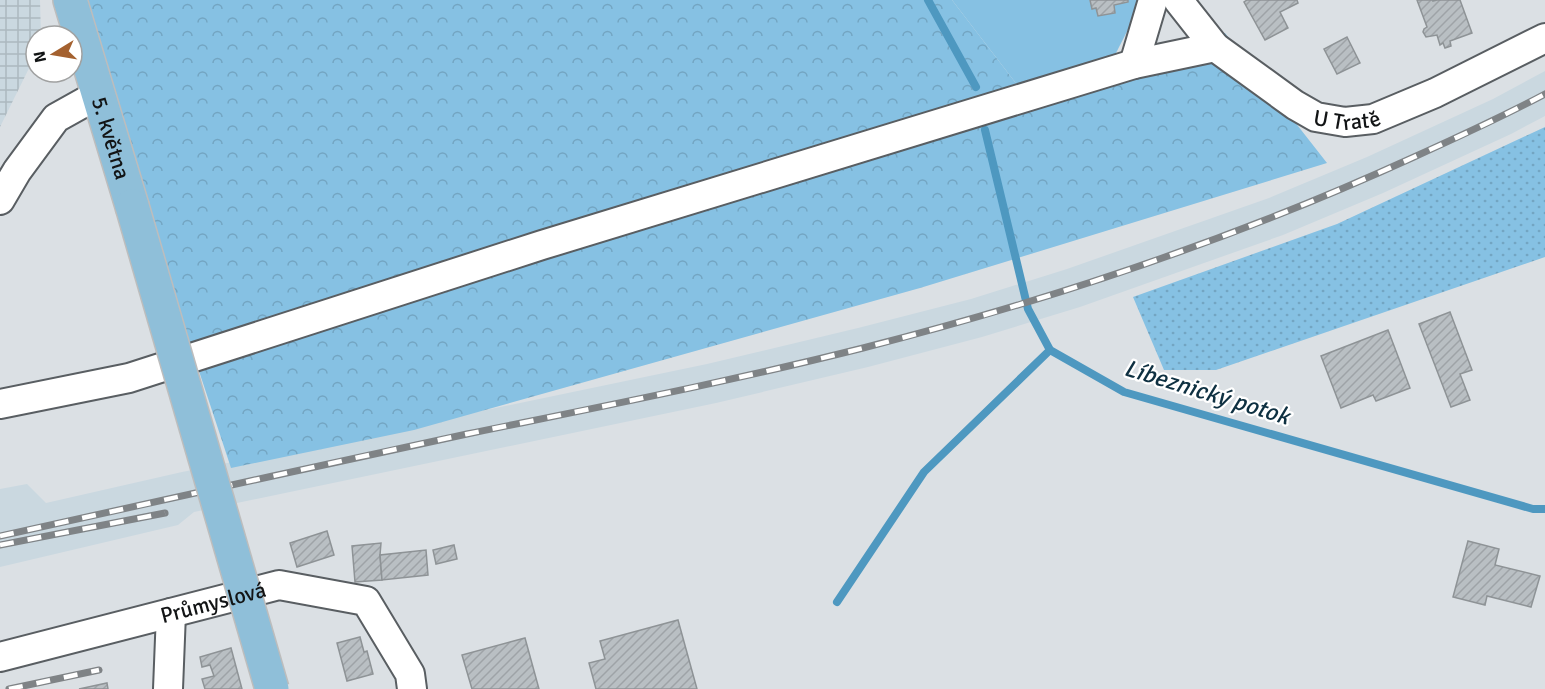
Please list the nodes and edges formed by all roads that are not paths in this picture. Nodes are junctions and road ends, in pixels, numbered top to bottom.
1 (70, 0) edge
2 (1153, 0) edge
3 (1178, 0) edge
4 (1545, 38) edge
5 (1215, 47) junction
6 (1134, 64) junction
7 (99, 94) junction
8 (0, 200) edge
9 (0, 404) edge
10 (171, 613) junction
11 (0, 657) edge
12 (168, 689) edge
13 (272, 689) edge
14 (412, 689) edge

1 - 7 main road, 5. května
2 - 6 street
3 - 5 street, U Tratě
4 - 5 street, U Tratě
5 - 6 street
6 - 9 street
7 - 8 street
7 - 13 main road, 5. května, bridge
10 - 11 street, Průmyslová
10 - 12 street
10 - 14 street, Průmyslová

